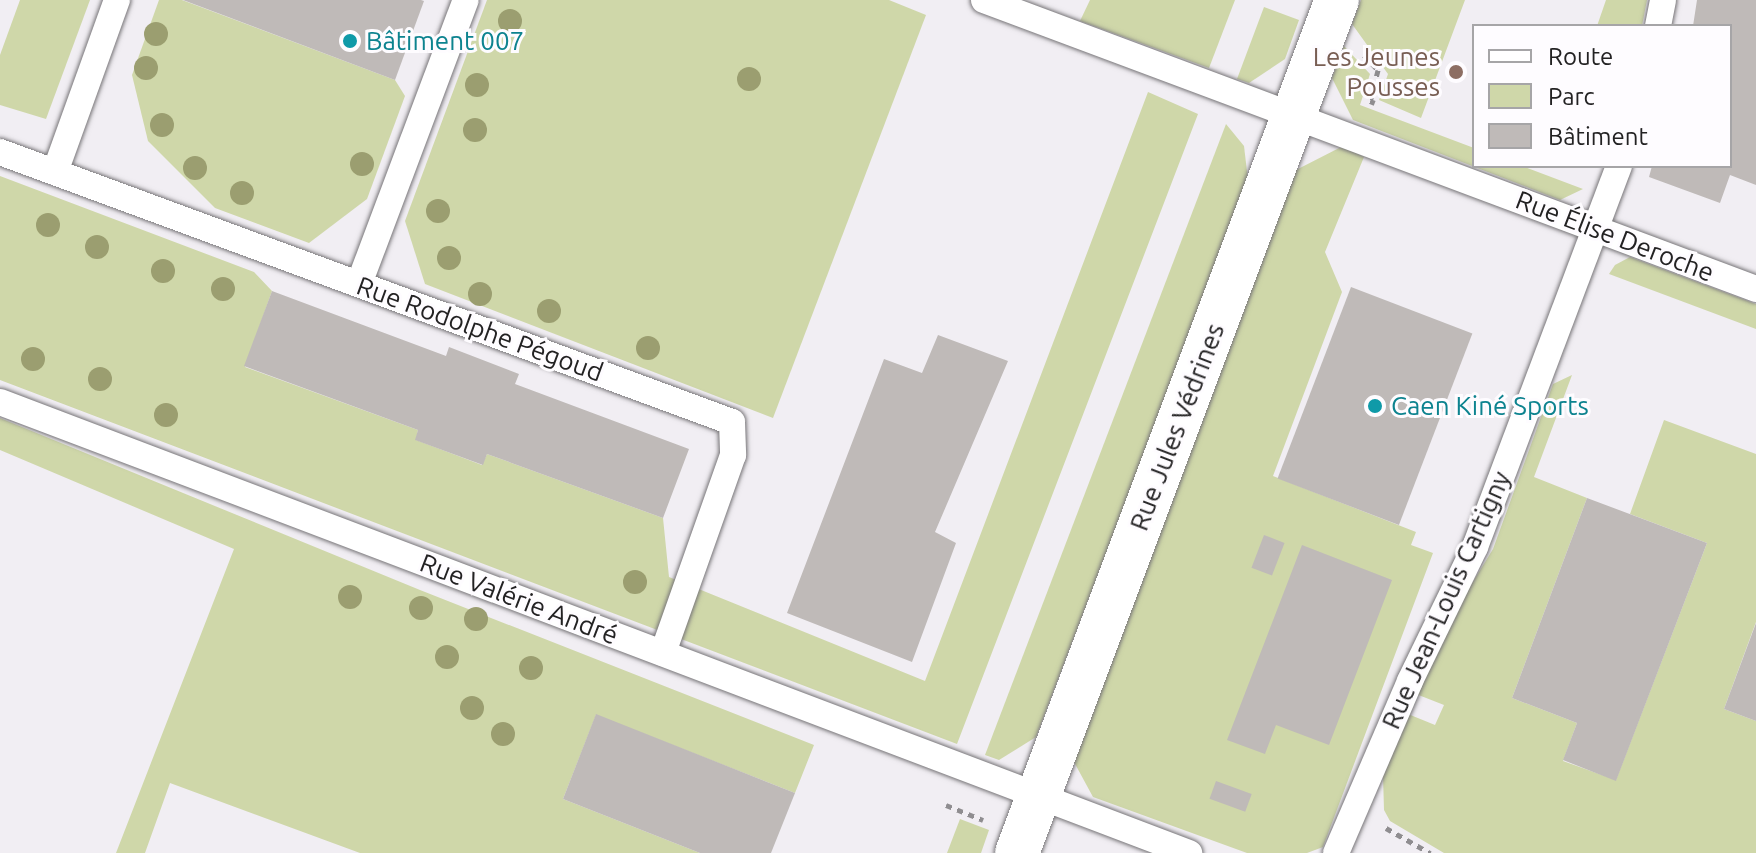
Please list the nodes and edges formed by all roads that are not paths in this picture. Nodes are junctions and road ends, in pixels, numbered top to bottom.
1 (117, 0) edge
2 (466, 0) edge
3 (984, 0) edge
4 (1663, 0) edge
5 (1333, 10) edge
6 (1658, 24) edge
7 (1293, 116) junction
8 (0, 152) edge
9 (1618, 168) edge
10 (55, 172) junction
11 (1596, 228) junction
12 (359, 284) junction
13 (1756, 289) edge
14 (0, 402) edge
15 (663, 653) junction
16 (1039, 796) junction
17 (1017, 853) edge
18 (1189, 853) edge
19 (1336, 853) edge

1 - 10 lane
2 - 12 lane
3 - 7 lane, Rue Élise Deroche
4 - 6 lane
5 - 7 street, Rue Jules Védrines
7 - 11 lane, Rue Élise Deroche
7 - 16 street, Rue Jules Védrines
8 - 10 lane, Rue Rodolphe Pégoud
9 - 11 lane, Rue Jean-Louis Cartigny
10 - 12 lane, Rue Rodolphe Pégoud
11 - 13 lane, Rue Élise Deroche
11 - 19 lane, Rue Jean-Louis Cartigny
12 - 15 lane, Rue Rodolphe Pégoud
14 - 15 lane, Rue Valérie André
15 - 16 lane, Rue Valérie André
16 - 17 street, Rue Jules Védrines
16 - 18 lane, Rue Valérie André

